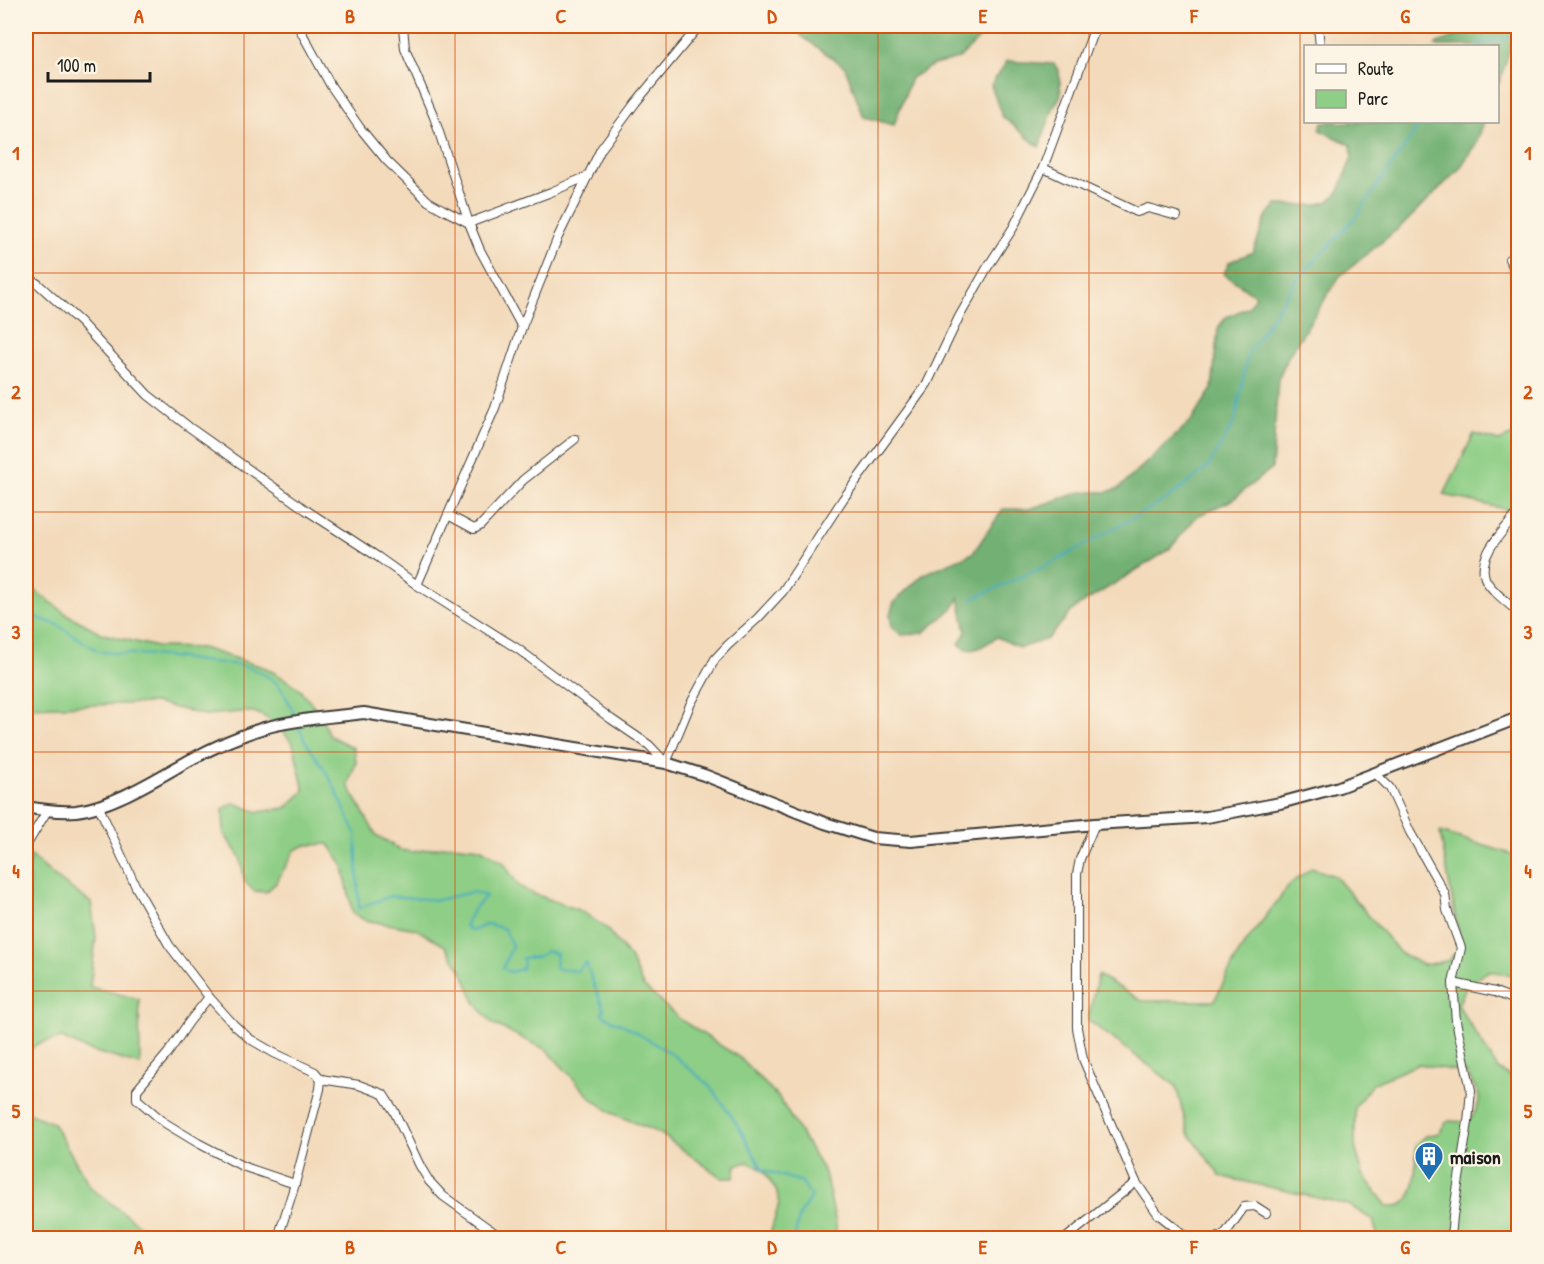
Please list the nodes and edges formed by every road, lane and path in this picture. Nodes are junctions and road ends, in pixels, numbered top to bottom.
1 (298, 26) edge
2 (403, 26) edge
3 (699, 26) edge
4 (1100, 26) edge
5 (1318, 26) edge
6 (1320, 45) edge
7 (1043, 168) junction
8 (588, 175) junction
9 (1177, 216) dead end
10 (469, 223) junction
11 (1509, 259) dead end
12 (1518, 274) edge
13 (26, 276) edge
14 (522, 327) junction
15 (575, 439) dead end
16 (1518, 513) edge
17 (448, 515) junction
18 (417, 585) junction
19 (1518, 612) edge
20 (1518, 720) edge
21 (666, 763) junction
22 (1375, 773) junction
23 (98, 806) junction
24 (26, 807) edge
25 (47, 811) junction
26 (1095, 824) junction
27 (26, 846) edge
28 (1453, 983) junction
29 (209, 997) junction
30 (1518, 1001) edge
31 (321, 1079) junction
32 (1136, 1182) junction
33 (295, 1184) junction
34 (1266, 1213) dead end
35 (278, 1239) edge
36 (502, 1239) edge
37 (1065, 1239) edge
38 (1188, 1239) edge
39 (1217, 1239) edge
40 (1451, 1239) edge

1 - 10 street
2 - 10 street
3 - 8 street
4 - 7 street
5 - 6 street
7 - 9 street
7 - 21 street
8 - 10 street
8 - 14 street
10 - 14 street
11 - 12 street
13 - 18 street
14 - 17 street
15 - 17 street
16 - 19 street
17 - 18 street
18 - 21 street
20 - 22 street
21 - 23 street
21 - 26 street
22 - 26 street
22 - 28 street
23 - 25 street
23 - 29 street
24 - 25 street
25 - 27 street
26 - 32 street
28 - 30 street
28 - 40 street
29 - 31 street
29 - 33 street
31 - 33 street
31 - 36 street
32 - 37 street
32 - 38 street
33 - 35 street
34 - 39 street

